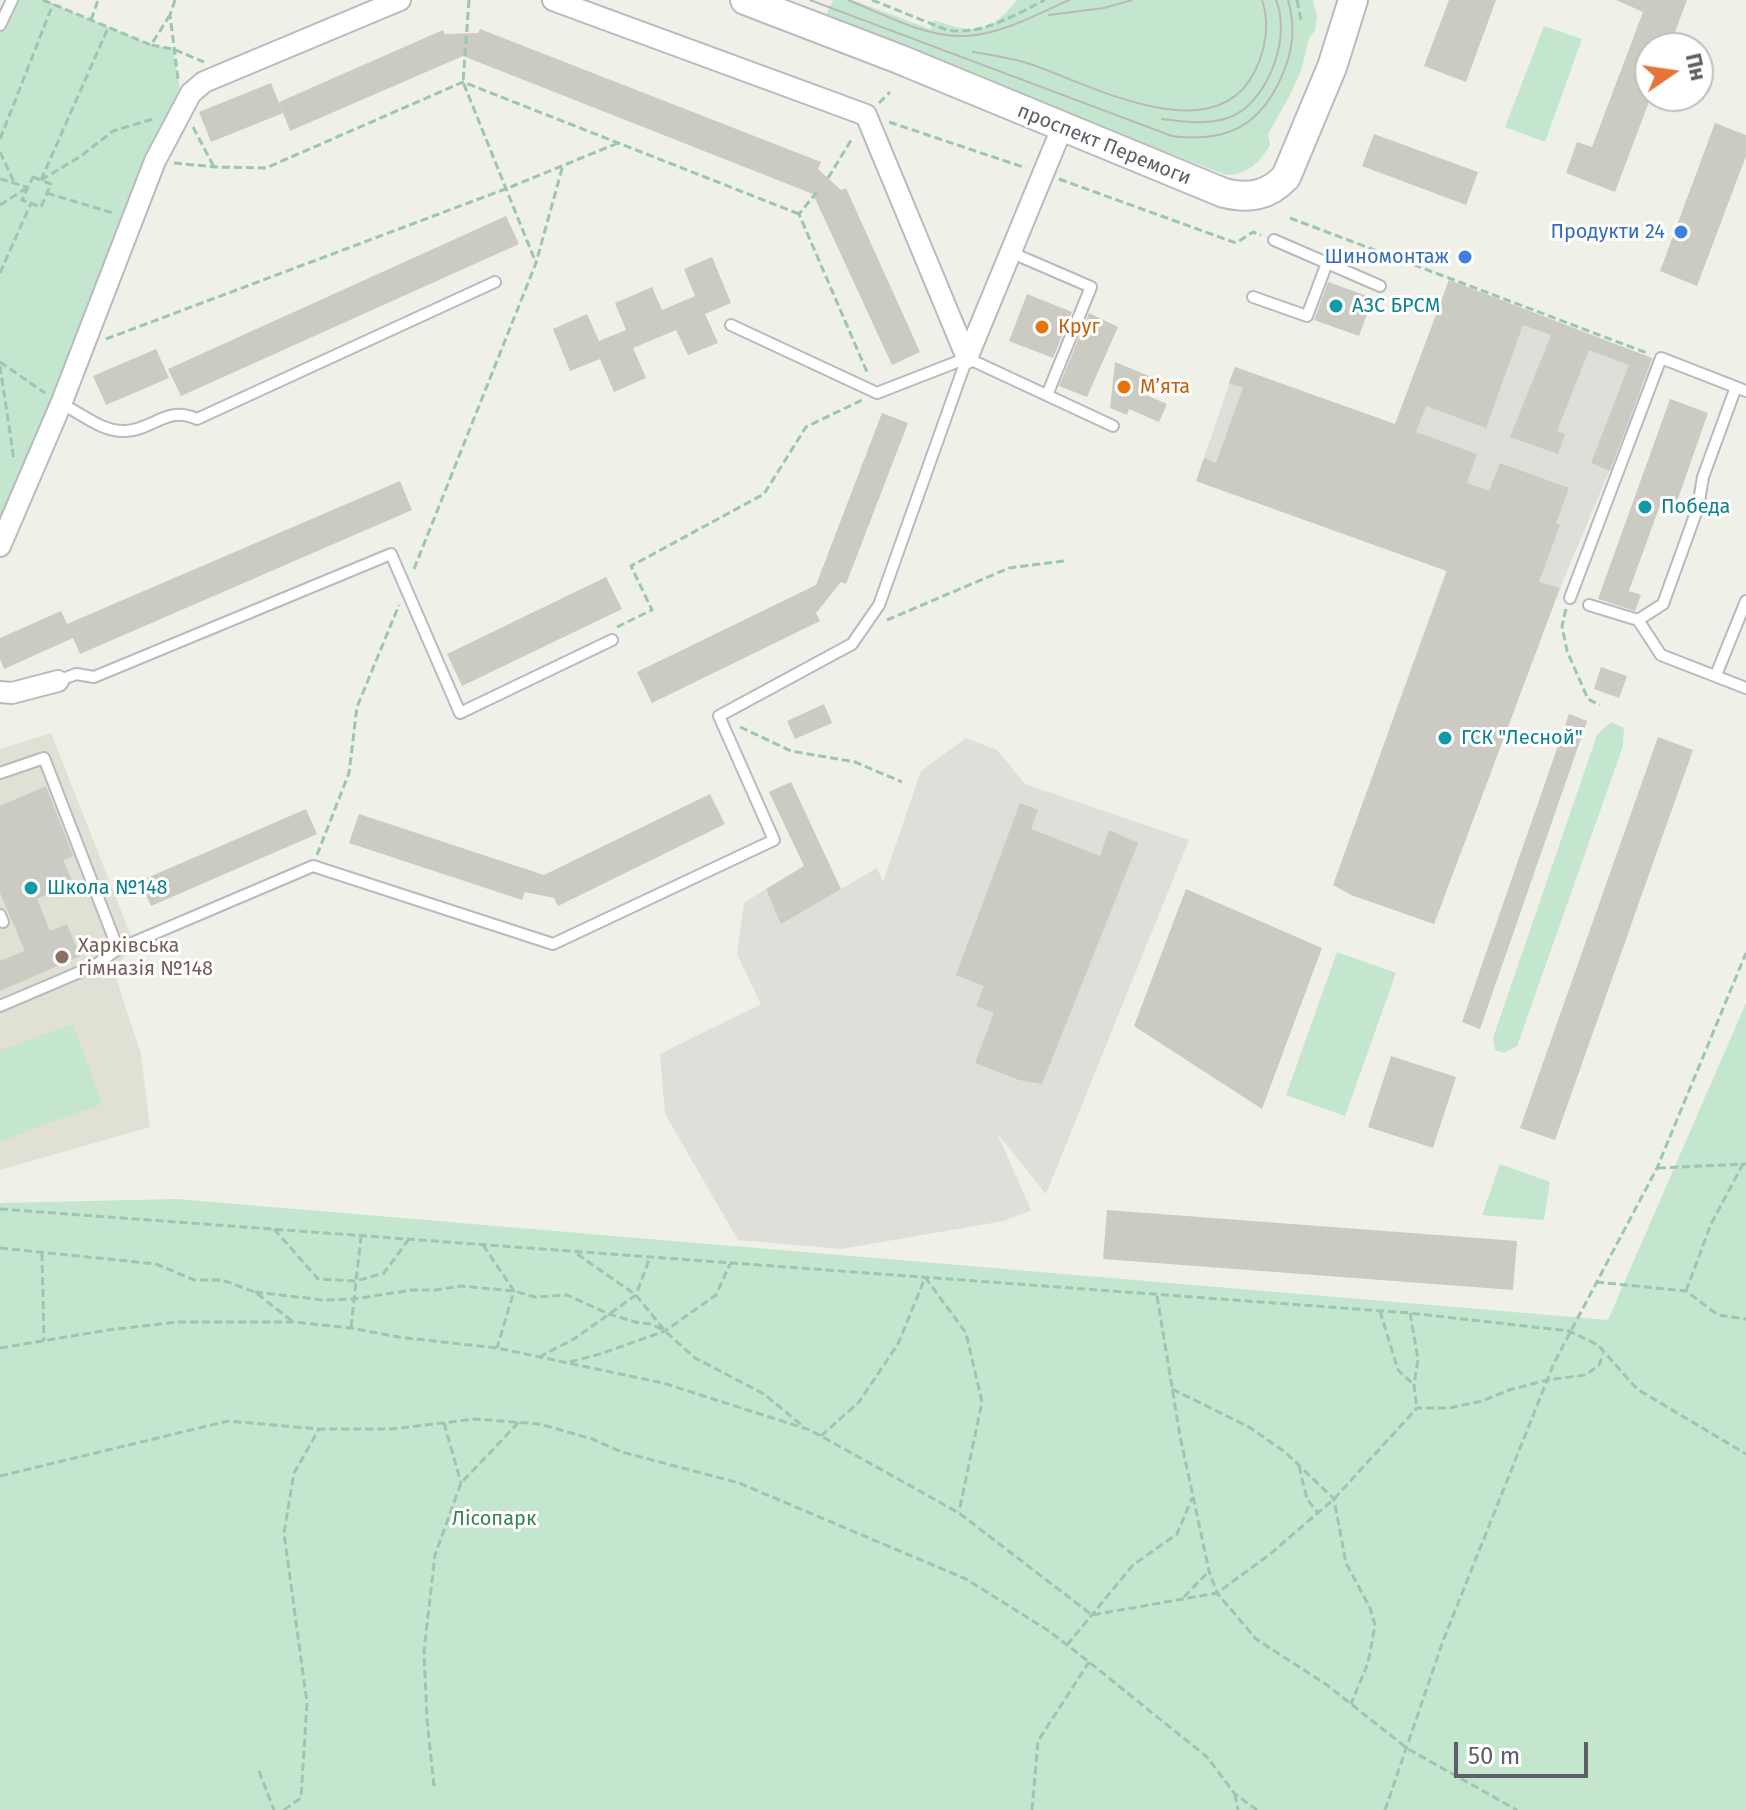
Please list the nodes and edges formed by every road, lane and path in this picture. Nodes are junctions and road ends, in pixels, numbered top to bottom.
1 (12, 0) edge
2 (43, 0) edge
3 (98, 0) edge
4 (175, 0) edge
5 (400, 0) edge
6 (469, 0) edge
7 (553, 0) edge
8 (745, 0) edge
9 (872, 0) edge
10 (1045, 0) edge
11 (1297, 0) edge
12 (1353, 0) edge
13 (53, 4) junction
14 (170, 15) junction
15 (91, 20) junction
16 (1301, 20) dead end
17 (0, 25) edge
18 (108, 28) junction
19 (151, 45) junction
20 (173, 49) junction
21 (230, 73) junction
22 (463, 82) junction
23 (183, 108) junction
24 (866, 115) junction
25 (1062, 128) junction
26 (0, 139) edge
27 (618, 143) junction
28 (0, 152) edge
29 (155, 161) junction
30 (563, 165) junction
31 (215, 167) junction
32 (1042, 173) junction
33 (828, 178) dead end
34 (0, 179) edge
35 (41, 180) junction
36 (14, 182) junction
37 (28, 187) junction
38 (508, 188) junction
39 (817, 192) dead end
40 (47, 193) junction
41 (31, 203) junction
42 (0, 205) edge
43 (799, 214) junction
44 (1290, 218) dead end
45 (133, 219) junction
46 (1274, 240) joint
47 (1010, 252) junction
48 (536, 263) junction
49 (1327, 263) junction
50 (0, 273) edge
51 (495, 282) dead end
52 (1380, 286) dead end
53 (1253, 297) dead end
54 (731, 325) dead end
55 (82, 348) junction
56 (967, 358) junction
57 (1661, 358) junction
58 (0, 364) edge
59 (1741, 389) edge
60 (877, 393) junction
61 (1047, 395) junction
62 (61, 404) junction
63 (1113, 426) dead end
64 (20, 500) junction
65 (0, 546) edge
66 (1064, 561) dead end
67 (406, 588) junction
68 (1570, 598) joint
69 (1746, 601) edge
70 (1589, 605) dead end
71 (1638, 620) junction
72 (861, 631) junction
73 (611, 635) joint
74 (1716, 675) junction
75 (58, 681) joint
76 (1746, 688) edge
77 (0, 692) edge
78 (1600, 705) dead end
79 (719, 716) junction
80 (0, 773) edge
81 (902, 782) dead end
82 (313, 866) junction
83 (118, 949) junction
84 (1745, 957) edge
85 (0, 1006) edge
86 (1745, 1164) edge
87 (1657, 1168) junction
88 (0, 1209) edge
89 (274, 1229) junction
90 (361, 1236) junction
91 (409, 1239) junction
92 (483, 1245) junction
93 (0, 1248) edge
94 (574, 1251) junction
95 (42, 1253) junction
96 (650, 1257) junction
97 (731, 1263) junction
98 (925, 1277) junction
99 (356, 1281) junction
100 (1596, 1282) junction
101 (514, 1291) junction
102 (1686, 1291) junction
103 (255, 1292) junction
104 (1156, 1294) junction
105 (636, 1295) junction
106 (354, 1299) junction
107 (1380, 1311) junction
108 (1410, 1313) junction
109 (609, 1314) junction
110 (1746, 1319) edge
111 (293, 1322) junction
112 (351, 1328) junction
113 (665, 1331) junction
114 (1569, 1331) junction
115 (44, 1341) junction
116 (0, 1348) edge
117 (497, 1348) junction
118 (1604, 1352) junction
119 (539, 1357) junction
120 (1610, 1361) junction
121 (567, 1363) junction
122 (1599, 1365) junction
123 (1547, 1380) junction
124 (1414, 1385) junction
125 (1172, 1389) junction
126 (1417, 1408) junction
127 (519, 1422) junction
128 (444, 1423) junction
129 (319, 1429) junction
130 (807, 1429) junction
131 (821, 1436) junction
132 (1746, 1454) edge
133 (1298, 1463) junction
134 (0, 1476) edge
135 (461, 1483) junction
136 (1193, 1497) junction
137 (1334, 1499) junction
138 (959, 1513) junction
139 (1318, 1513) junction
140 (1209, 1571) junction
141 (1217, 1593) junction
142 (1184, 1597) junction
143 (1092, 1615) junction
144 (1067, 1645) junction
145 (1089, 1662) junction
146 (1351, 1704) junction
147 (1408, 1749) junction
148 (259, 1771) dead end
149 (434, 1786) dead end
150 (1235, 1794) junction
151 (274, 1810) edge
152 (284, 1810) edge
153 (1032, 1810) edge
154 (1238, 1810) edge
155 (1257, 1810) edge
156 (1385, 1810) edge
157 (1517, 1810) edge

1 - 17 lane
2 - 13 path
3 - 15 path
4 - 14 path
5 - 21 street
6 - 22 path
7 - 24 street
8 - 25 main road, проспект Перемоги
9 - 10 path
11 - 16 path
12 - 25 main road, проспект Перемоги
13 - 15 path
13 - 26 path
14 - 19 path
14 - 20 path
15 - 18 path
18 - 19 path
18 - 35 path
19 - 20 path
20 - 21 path
20 - 23 path
21 - 23 street
22 - 27 path
22 - 31 path
22 - 38 path
23 - 29 street
23 - 31 path
23 - 35 path
24 - 32 path
24 - 33 path
24 - 56 street
25 - 32 street
27 - 30 path
27 - 43 path
28 - 36 path
29 - 31 path
29 - 45 street
30 - 38 path
30 - 48 path
32 - 46 path
32 - 47 street
34 - 36 path
35 - 37 path
35 - 40 path
36 - 37 path
37 - 41 path
37 - 42 path
38 - 48 path
38 - 55 path
39 - 43 path
40 - 41 path
40 - 45 path
41 - 50 path
43 - 60 path
44 - 57 path
45 - 55 street
46 - 49 lane
47 - 56 street
47 - 61 lane
48 - 67 path
49 - 52 lane
49 - 53 lane
51 - 62 lane
54 - 60 lane
55 - 62 street
56 - 60 lane
56 - 61 lane
56 - 72 lane
57 - 59 lane
57 - 68 lane
58 - 62 path
58 - 64 path
59 - 71 lane
60 - 73 path
61 - 63 lane
62 - 64 street
64 - 65 street
66 - 72 path
67 - 73 lane
67 - 75 lane
67 - 82 path
68 - 78 path
69 - 74 lane
70 - 71 lane
71 - 74 lane
72 - 79 lane
74 - 76 lane
75 - 77 street
79 - 81 path
79 - 82 lane
80 - 83 lane
82 - 83 lane
83 - 85 lane
84 - 87 path
86 - 87 path
86 - 102 path
87 - 100 path
88 - 89 path
89 - 90 path
89 - 99 path
90 - 91 path
90 - 99 path
91 - 92 path
91 - 99 path
92 - 94 path
92 - 101 path
93 - 95 path
94 - 96 path
94 - 105 path
95 - 103 path
95 - 115 path
96 - 97 path
96 - 105 path
97 - 98 path
97 - 113 path
98 - 104 path
98 - 131 path
98 - 138 path
99 - 106 path
100 - 102 path
100 - 114 path
101 - 106 path
101 - 109 path
101 - 117 path
102 - 110 path
103 - 106 path
103 - 111 path
104 - 107 path
104 - 125 path
105 - 109 path
105 - 113 path
106 - 112 path
107 - 108 path
107 - 124 path
108 - 114 path
108 - 124 path
109 - 113 path
109 - 119 path
111 - 112 path
111 - 115 path
112 - 117 path
113 - 121 path
113 - 130 path
114 - 118 path
114 - 123 path
115 - 116 path
117 - 119 path
118 - 120 path
118 - 122 path
119 - 121 path
120 - 122 path
120 - 132 path
121 - 130 path
122 - 123 path
123 - 126 path
123 - 147 path
124 - 126 path
125 - 133 path
125 - 136 path
126 - 137 path
127 - 128 path
127 - 135 path
127 - 144 path
128 - 129 path
128 - 135 path
129 - 134 path
129 - 152 path
130 - 131 path
131 - 138 path
133 - 137 path
133 - 139 path
135 - 149 path
136 - 140 path
136 - 143 path
137 - 139 path
137 - 146 path
138 - 143 path
139 - 141 path
140 - 141 path
140 - 142 path
141 - 142 path
141 - 146 path
142 - 143 path
143 - 144 path
144 - 145 path
145 - 150 path
145 - 153 path
146 - 147 path
147 - 156 path
147 - 157 path
148 - 151 path
150 - 154 path
150 - 155 path

